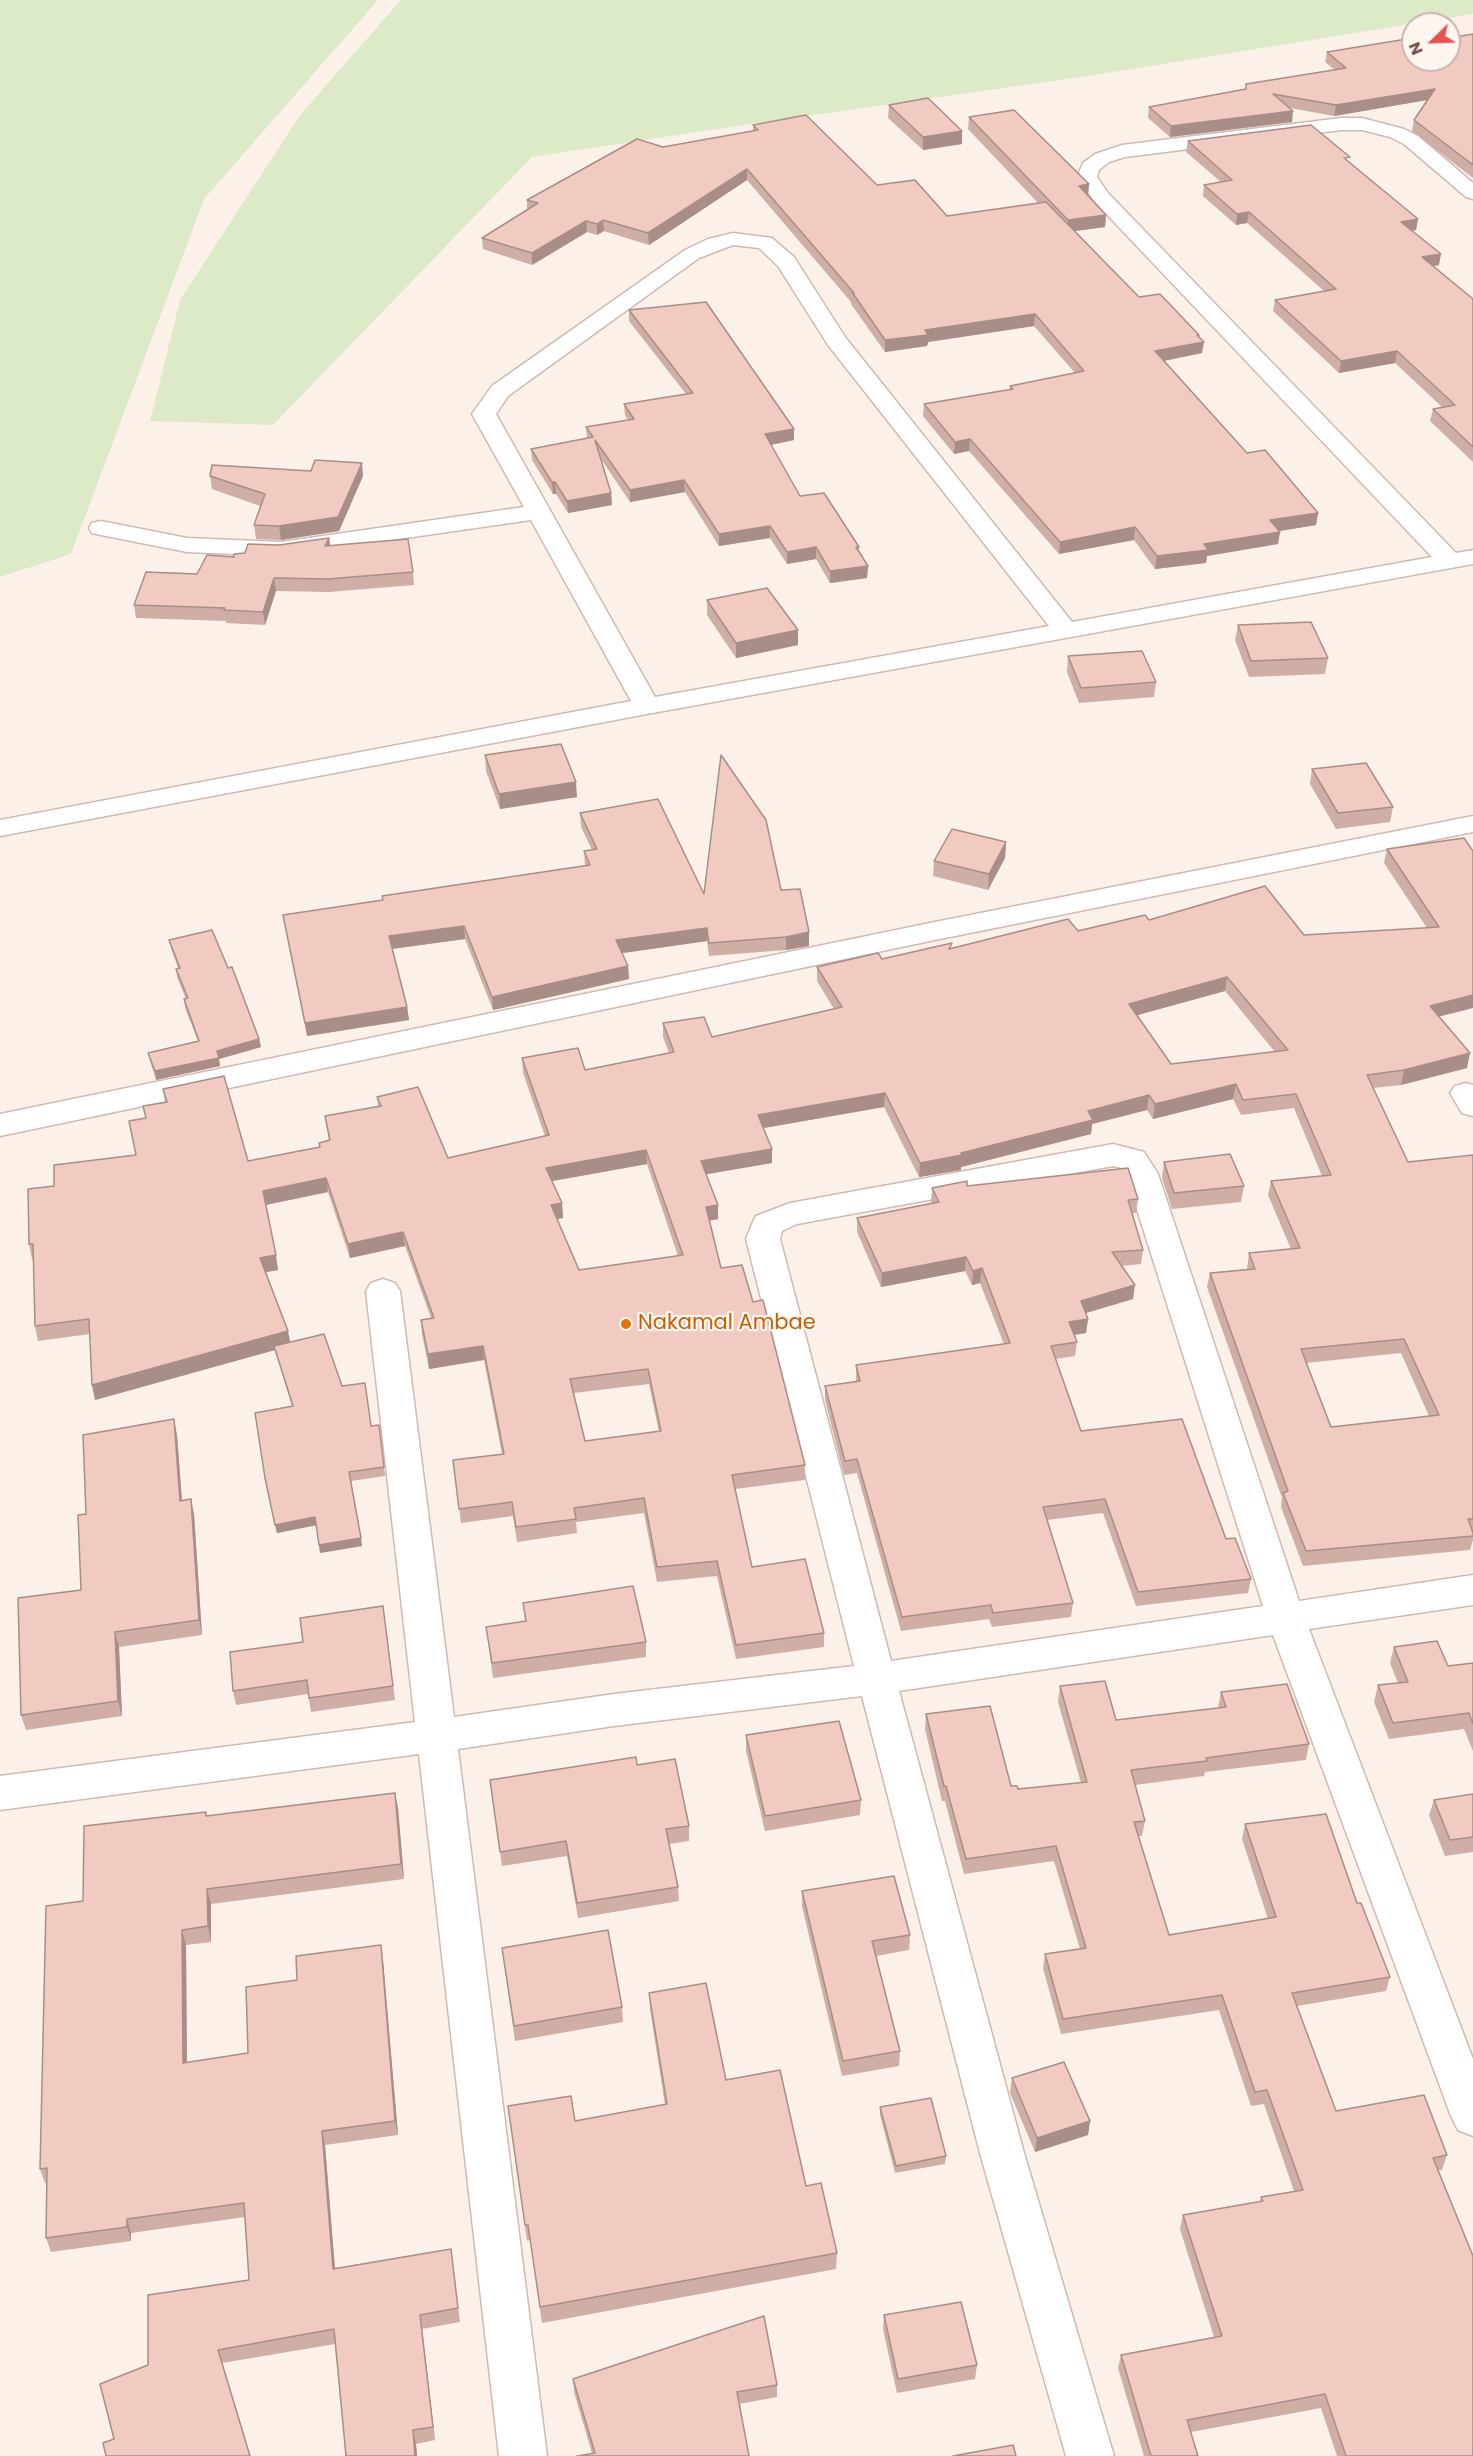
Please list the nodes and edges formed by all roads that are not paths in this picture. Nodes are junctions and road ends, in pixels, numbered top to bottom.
1 (1473, 193) edge
2 (538, 512) junction
3 (101, 528) dead end
4 (1462, 559) edge
5 (1066, 631) junction
6 (647, 706) junction
7 (1473, 824) edge
8 (0, 828) edge
9 (0, 1125) edge
10 (383, 1292) dead end
11 (1473, 1590) edge
12 (1286, 1619) junction
13 (877, 1679) junction
14 (435, 1736) junction
15 (0, 1793) edge
16 (1473, 2116) edge
17 (523, 2456) edge
18 (1090, 2456) edge

1 - 4 street
2 - 3 street
2 - 5 street
2 - 6 street
4 - 5 street
5 - 6 street
6 - 8 street
7 - 9 street
10 - 14 street
11 - 12 street
12 - 13 street
12 - 13 street
12 - 16 street
13 - 14 street
13 - 18 street
14 - 15 street
14 - 17 street

